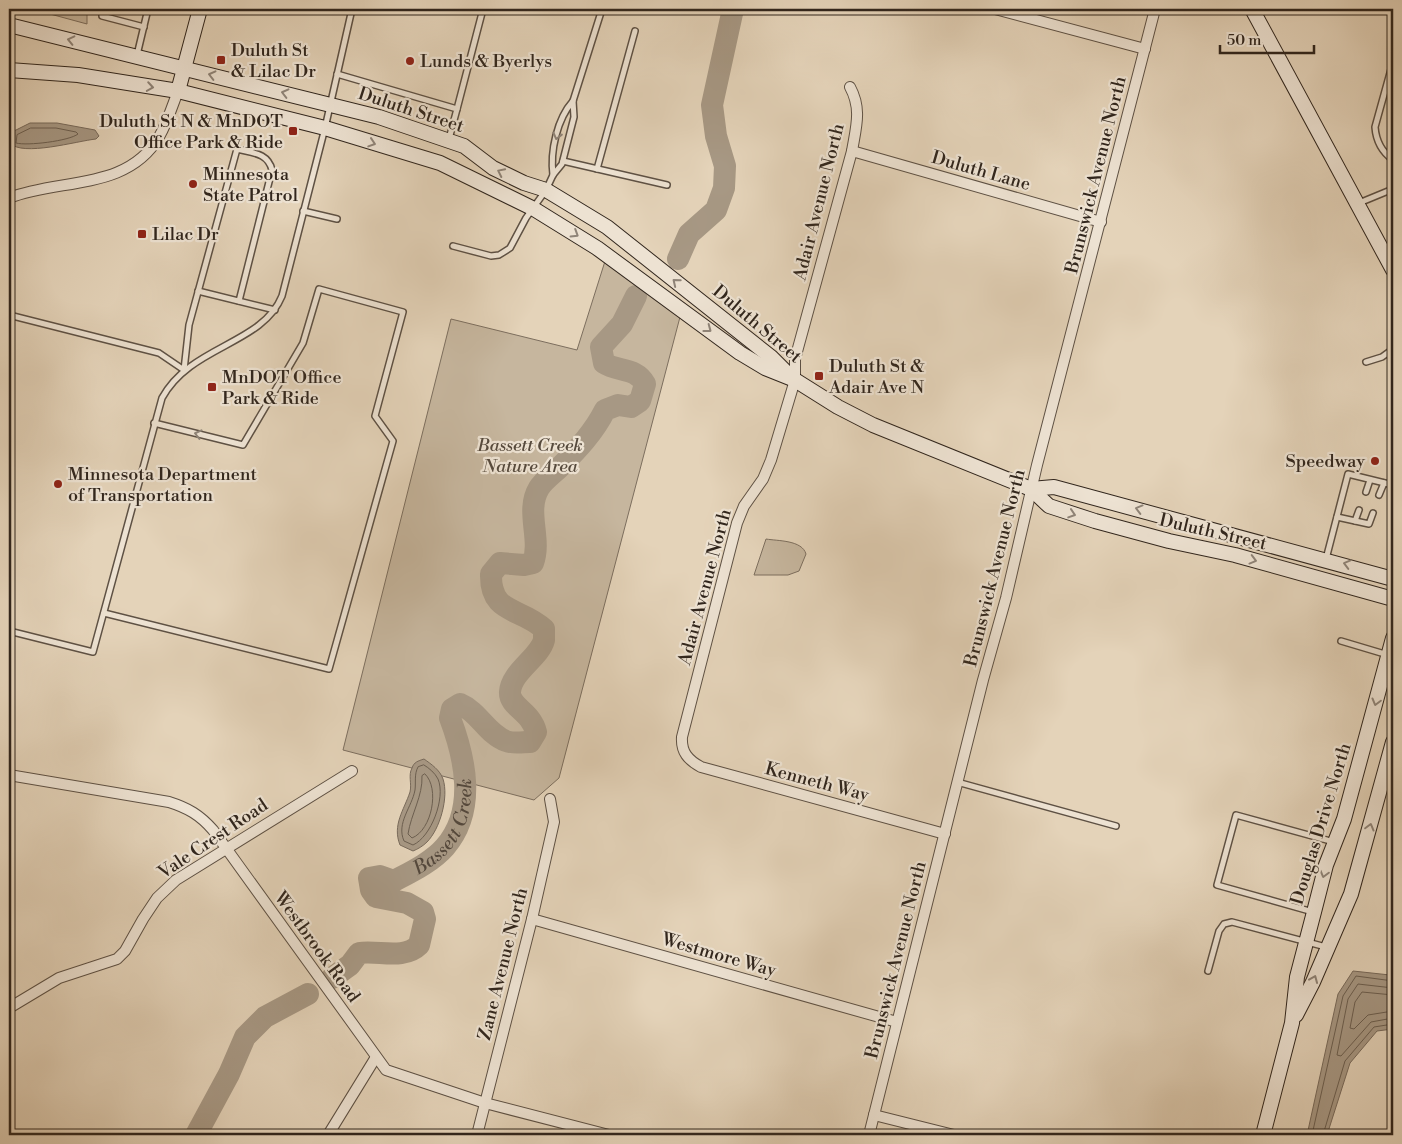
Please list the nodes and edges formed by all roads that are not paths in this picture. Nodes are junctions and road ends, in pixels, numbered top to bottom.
1 (102, 9) edge
2 (148, 9) edge
3 (200, 9) edge
4 (352, 9) edge
5 (483, 9) edge
6 (602, 9) edge
7 (995, 9) edge
8 (1155, 9) edge
9 (1252, 9) edge
10 (9, 25) edge
11 (144, 27) junction
12 (634, 31) dead end
13 (1145, 49) junction
14 (137, 56) junction
15 (1393, 62) edge
16 (184, 68) junction
17 (9, 70) edge
18 (337, 74) junction
19 (850, 87) dead end
20 (178, 91) junction
21 (573, 101) junction
22 (330, 104) junction
23 (457, 109) junction
24 (326, 128) junction
25 (448, 142) junction
26 (852, 151) junction
27 (1393, 160) edge
28 (563, 161) junction
29 (598, 169) junction
30 (552, 175) junction
31 (667, 184) dead end
32 (1393, 189) edge
33 (546, 190) junction
34 (9, 198) edge
35 (1357, 204) junction
36 (534, 209) junction
37 (304, 211) junction
38 (337, 219) dead end
39 (1101, 222) junction
40 (453, 246) dead end
41 (1393, 270) edge
42 (198, 291) junction
43 (239, 301) junction
44 (275, 310) junction
45 (9, 315) edge
46 (1393, 349) edge
47 (1366, 362) dead end
48 (184, 370) junction
49 (794, 380) junction
50 (154, 423) junction
51 (1370, 480) junction
52 (1384, 483) junction
53 (1393, 485) edge
54 (1032, 489) junction
55 (1366, 492) dead end
56 (1379, 495) dead end
57 (1359, 510) dead end
58 (1373, 513) dead end
59 (1337, 517) junction
60 (1355, 521) junction
61 (1326, 559) junction
62 (1393, 579) edge
63 (1393, 599) edge
64 (104, 613) junction
65 (9, 631) edge
66 (1393, 638) edge
67 (1341, 641) dead end
68 (1389, 655) junction
69 (1393, 742) edge
70 (685, 754) joint
71 (352, 771) dead end
72 (9, 775) edge
73 (957, 782) junction
74 (550, 799) dead end
75 (1116, 826) dead end
76 (945, 834) junction
77 (1335, 842) junction
78 (225, 847) junction
79 (1314, 912) junction
80 (532, 919) junction
81 (1306, 942) junction
82 (1327, 947) junction
83 (1208, 971) dead end
84 (9, 1008) edge
85 (897, 1022) junction
86 (1292, 1023) junction
87 (376, 1057) junction
88 (485, 1103) junction
89 (874, 1115) junction
90 (328, 1135) edge
91 (477, 1135) edge
92 (609, 1135) edge
93 (869, 1135) edge
94 (954, 1135) edge
95 (1264, 1135) edge

1 - 11 lane
2 - 11 lane
3 - 16 street
4 - 18 lane
5 - 23 lane
6 - 21 lane
7 - 13 street
8 - 13 street, Brunswick Avenue North
9 - 35 street
14 -> 10 street, Duluth Street
11 - 14 lane
12 - 29 lane
13 - 39 street, Brunswick Avenue North
14 - 16 street, Duluth Street
15 - 27 lane
16 - 20 street
22 -> 16 street, Duluth Street
17 -> 20 street, Duluth Street
18 - 22 lane
18 - 23 lane
19 - 26 street, Adair Avenue North
20 - 24 street, Duluth Street
20 - 34 street
21 - 28 lane
21 -> 30 lane
22 - 24 lane
22 - 25 street, Duluth Street
23 - 25 lane
24 -> 36 street, Duluth Street
24 - 37 lane
33 -> 25 street, Duluth Street
26 - 39 street, Duluth Lane
26 - 49 street, Adair Avenue North
28 - 29 lane
28 - 30 lane
29 - 31 lane
30 - 33 lane
32 - 35 lane
33 - 36 lane
49 -> 33 street, Duluth Street
35 - 41 street
36 - 40 lane
36 -> 49 street, Duluth Street
37 - 38 lane
37 - 44 lane
39 - 54 street, Brunswick Avenue North
42 - 43 lane
42 - 43 lane
42 - 48 lane
43 - 44 lane
44 - 48 lane
45 - 48 lane
46 - 47 lane
48 - 50 lane
49 - 54 street, Duluth Street
49 - 70 street, Adair Avenue North
50 - 64 lane
64 -> 50 lane
51 - 52 lane
51 - 55 lane
51 - 59 lane
52 - 53 lane
52 - 56 lane
61 -> 54 street, Duluth Street
54 -> 63 street, Duluth Street
54 - 73 street, Brunswick Avenue North
57 - 60 lane
58 - 60 lane
59 - 60 lane
59 - 61 lane
62 -> 61 street, Duluth Street
64 - 65 lane
66 - 68 street, Douglas Drive North
67 - 68 lane
68 -> 77 street, Douglas Drive North
82 -> 69 street, Douglas Drive North
70 - 76 street, Kenneth Way
71 - 78 street, Vale Crest Road
72 - 78 street, Westbrook Road
73 - 75 lane
73 - 76 street, Brunswick Avenue North
74 - 80 street, Zane Avenue North
76 - 85 street, Brunswick Avenue North
77 -> 79 street, Douglas Drive North
77 - 79 lane
78 - 84 street, Vale Crest Road
78 - 87 street, Westbrook Road
79 - 81 street, Douglas Drive North
80 - 85 street, Westmore Way
80 - 88 street, Zane Avenue North
81 - 82 lane
81 - 83 lane
81 - 86 street, Douglas Drive North
86 -> 82 street, Douglas Drive North
85 - 89 street, Brunswick Avenue North
86 - 95 street, Douglas Drive North
87 - 88 street, Westbrook Road
87 - 90 street
88 - 91 street, Zane Avenue North
88 - 92 street, Westbrook Road
89 - 93 street, Brunswick Avenue North
89 - 94 street

